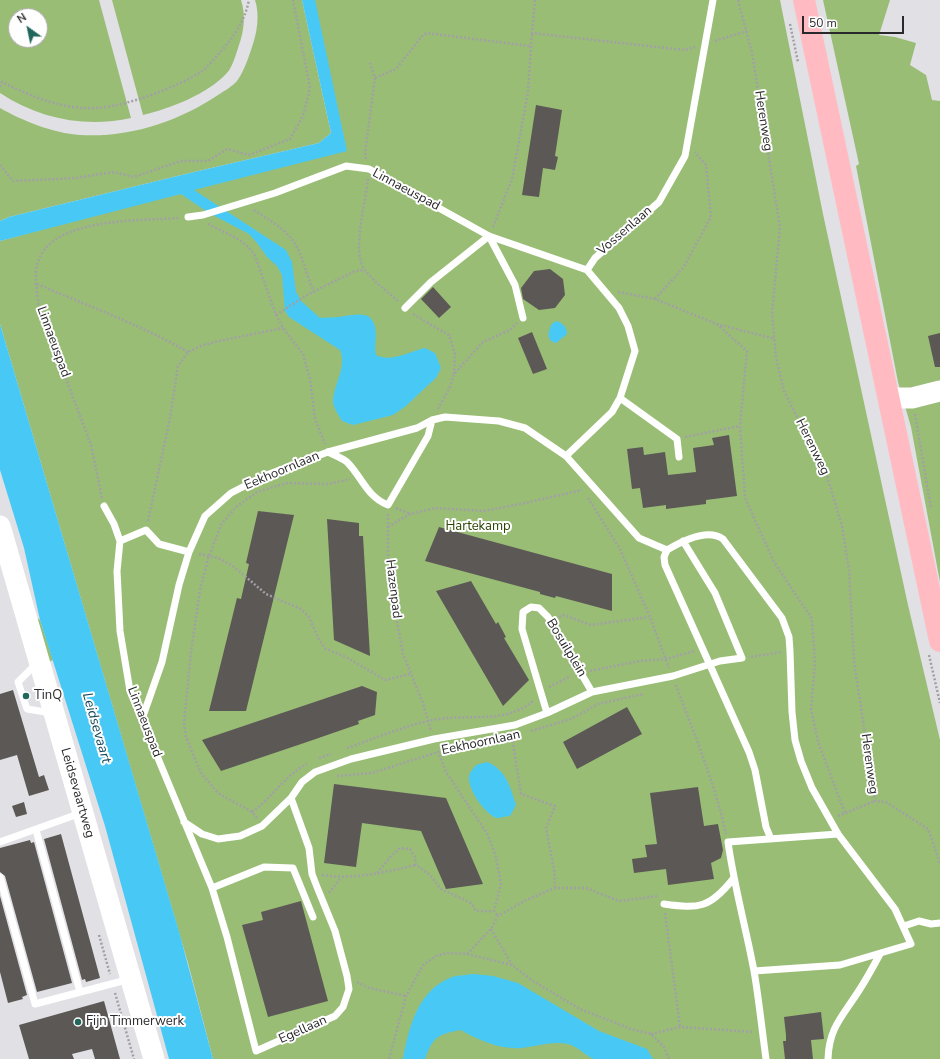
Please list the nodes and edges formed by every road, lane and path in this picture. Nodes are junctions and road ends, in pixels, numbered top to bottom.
1 (249, 0) edge
2 (293, 0) edge
3 (535, 0) edge
4 (713, 0) edge
5 (738, 0) edge
6 (804, 0) edge
7 (747, 31) junction
8 (532, 33) junction
9 (706, 44) junction
10 (530, 46) junction
11 (370, 63) dead end
12 (375, 78) junction
13 (1, 82) edge
14 (0, 87) edge
15 (687, 140) junction
16 (0, 165) edge
17 (369, 169) junction
18 (246, 201) junction
19 (203, 215) junction
20 (188, 217) joint
21 (489, 236) junction
22 (364, 270) junction
23 (587, 270) junction
24 (36, 284) junction
25 (603, 289) junction
26 (314, 292) junction
27 (654, 299) junction
28 (405, 308) junction
29 (276, 315) junction
30 (523, 318) joint
31 (717, 324) junction
32 (283, 328) junction
33 (775, 339) junction
34 (188, 352) junction
35 (454, 374) junction
36 (940, 391) edge
37 (620, 398) junction
38 (889, 398) junction
39 (432, 420) junction
40 (740, 426) junction
41 (677, 439) junction
42 (328, 452) junction
43 (566, 456) junction
44 (679, 457) dead end
45 (576, 467) junction
46 (358, 477) junction
47 (583, 489) junction
48 (388, 504) junction
49 (104, 506) joint
50 (0, 526) edge
51 (388, 527) junction
52 (146, 530) junction
53 (120, 541) junction
54 (683, 541) junction
55 (667, 550) junction
56 (189, 552) junction
57 (209, 556) junction
58 (650, 617) junction
59 (549, 621) junction
60 (940, 641) edge
61 (702, 649) junction
62 (790, 651) junction
63 (742, 658) junction
64 (666, 659) junction
65 (709, 664) junction
66 (581, 673) junction
67 (410, 674) junction
68 (673, 676) junction
69 (676, 686) junction
70 (669, 688) dead end
71 (592, 692) junction
72 (648, 692) dead end
73 (541, 694) junction
74 (547, 713) junction
75 (142, 718) junction
76 (428, 721) junction
77 (525, 733) dead end
78 (518, 735) dead end
79 (512, 737) junction
80 (504, 738) dead end
81 (434, 739) junction
82 (455, 747) dead end
83 (343, 750) dead end
84 (336, 752) dead end
85 (438, 752) junction
86 (316, 760) dead end
87 (310, 762) dead end
88 (331, 776) dead end
89 (291, 798) junction
90 (875, 801) junction
91 (252, 812) junction
92 (83, 813) junction
93 (845, 813) junction
94 (830, 820) junction
95 (184, 822) junction
96 (262, 826) junction
97 (36, 830) junction
98 (838, 834) junction
99 (771, 839) junction
100 (0, 842) edge
101 (728, 842) junction
102 (940, 863) edge
103 (416, 865) junction
104 (312, 874) junction
105 (377, 874) junction
106 (0, 877) edge
107 (341, 878) junction
108 (733, 879) junction
109 (212, 888) junction
110 (555, 888) junction
111 (662, 895) dead end
112 (323, 902) junction
113 (664, 904) joint
114 (494, 911) junction
115 (498, 916) junction
116 (313, 917) dead end
117 (940, 923) edge
118 (904, 926) junction
119 (491, 929) junction
120 (467, 954) junction
121 (880, 954) junction
122 (512, 965) junction
123 (754, 972) junction
124 (347, 976) junction
125 (131, 978) junction
126 (80, 992) junction
127 (406, 996) junction
128 (680, 1027) junction
129 (762, 1033) junction
130 (651, 1034) junction
131 (154, 1059) edge
132 (389, 1059) edge
133 (669, 1059) edge
134 (766, 1059) edge
135 (828, 1059) edge

1 - 13 path
2 - 16 path
3 - 8 path
4 - 9 lane, Vossenlaan
5 - 7 path, Herenweg
6 - 38 main road
7 - 9 path
7 - 33 path, Herenweg
8 - 9 path
8 - 10 path
9 - 15 lane, Vossenlaan
10 - 12 path
10 - 21 path
11 - 12 path
12 - 17 path
13 - 14 path
15 - 23 lane, Vossenlaan
15 - 27 path
17 - 18 lane, Linnaeuspad
17 - 21 lane, Linnaeuspad
17 - 22 path
18 - 19 lane, Linnaeuspad
18 - 26 path
19 - 20 lane, Linnaeuspad
19 - 29 path
20 - 24 path, Linnaeuspad
21 - 23 lane, Linnaeuspad
21 - 28 lane
21 - 30 lane
22 - 26 path
22 - 28 path
23 - 25 lane
24 - 34 path
24 - 49 path, Linnaeuspad
25 - 27 path
25 - 37 lane
26 - 29 path
27 - 31 path
28 - 35 path
29 - 32 path
30 - 35 path
31 - 33 path
31 - 40 path
32 - 34 path
32 - 42 path
33 - 90 path, Herenweg
34 - 52 path
35 - 39 path
36 - 38 street
37 - 41 lane
37 - 43 lane
38 - 60 main road
39 - 42 lane, Eekhoornlaan
39 - 43 lane, Eekhoornlaan
39 - 48 lane
40 - 41 path
40 - 93 path
41 - 44 lane
42 - 46 lane
42 - 56 lane, Eekhoornlaan
43 - 45 lane, Eekhoornlaan
45 - 47 path
45 - 55 lane, Eekhoornlaan
46 - 48 lane
46 - 57 path, Eekhoornlaan
47 - 51 path
47 - 58 path
48 - 51 path, Hazenpad
49 - 53 lane, Linnaeuspad
50 - 92 street, Leidsevaartweg
51 - 67 path, Hazenpad
52 - 53 lane
52 - 56 lane
53 - 75 lane, Linnaeuspad
54 - 55 lane
54 - 62 lane
54 - 63 lane
55 - 61 lane
56 - 57 path
56 - 75 lane, Eekhoornlaan
57 - 67 path
57 - 91 path, Eekhoornlaan
58 - 59 path
58 - 64 path
59 - 66 lane, Bosuilplein
59 - 73 lane, Bosuilplein
61 - 64 path
61 - 65 lane
62 - 63 path
62 - 94 lane
63 - 65 lane, Eekhoornlaan
64 - 66 path
64 - 68 path
65 - 68 lane, Eekhoornlaan
65 - 99 lane
66 - 71 lane, Bosuilplein
66 - 73 path
67 - 76 path, Hazenpad
68 - 69 path
68 - 71 lane, Eekhoornlaan
69 - 70 path
69 - 101 path
71 - 74 lane, Eekhoornlaan
72 - 77 path, Eekhoornlaan
73 - 74 lane, Bosuilplein
73 - 76 path
74 - 81 lane, Eekhoornlaan
75 - 95 lane, Linnaeuspad
76 - 81 path, Hazenpad
76 - 83 path
78 - 79 path, Eekhoornlaan
79 - 80 path, Eekhoornlaan
79 - 110 path
81 - 85 path, Hazenpad
81 - 89 lane, Eekhoornlaan
82 - 85 path, Eekhoornlaan
84 - 86 path
85 - 88 path, Eekhoornlaan
85 - 114 path, Hazenpad
87 - 91 path
89 - 96 lane, Eekhoornlaan
89 - 104 lane, Egellaan
90 - 93 path
90 - 102 path, Herenweg
91 - 96 path, Eekhoornlaan
92 - 97 lane
92 - 125 street, Leidsevaartweg
93 - 94 path
94 - 98 lane
95 - 96 lane, Eekhoornlaan
95 - 109 lane, Linnaeuspad
97 - 100 lane
97 - 126 lane
98 - 99 lane
98 - 118 lane
99 - 101 lane
101 - 108 lane
103 - 105 path
103 - 105 path
103 - 114 path
104 - 107 path
104 - 112 lane, Egellaan
105 - 107 path
106 - 126 lane
107 - 112 path
108 - 113 lane
108 - 123 lane
109 - 116 lane
109 - 124 lane, Egellaan
110 - 111 path
110 - 115 path
112 - 124 lane, Egellaan
113 - 128 path
114 - 115 path
115 - 119 path
117 - 118 lane
118 - 121 lane
119 - 120 path
119 - 122 path
120 - 122 path
120 - 127 path
121 - 123 lane
121 - 135 lane
122 - 130 path
123 - 129 lane
124 - 127 path
125 - 126 lane
125 - 131 street, Leidsevaartweg
127 - 132 path
128 - 129 path
128 - 130 path
129 - 134 lane
130 - 133 path

